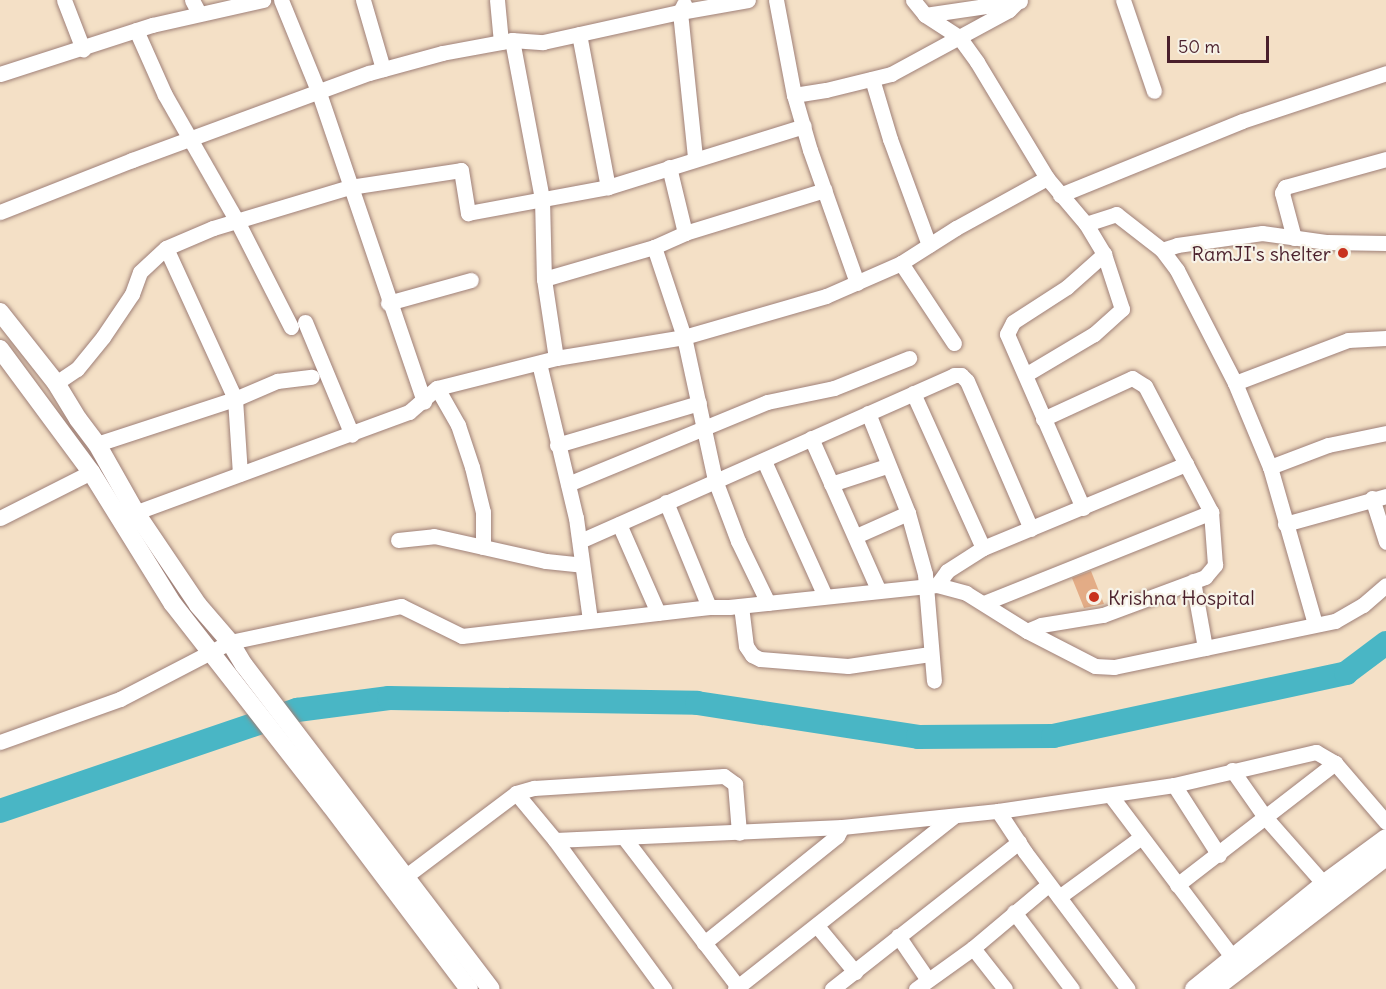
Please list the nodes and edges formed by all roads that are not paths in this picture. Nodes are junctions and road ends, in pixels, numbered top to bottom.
1 (64, 0) edge
2 (263, 0) edge
3 (281, 0) edge
4 (363, 0) edge
5 (497, 0) edge
6 (748, 0) edge
7 (776, 0) edge
8 (913, 0) edge
9 (1020, 0) edge
10 (1123, 0) edge
11 (683, 6) edge
12 (195, 7) edge
13 (925, 15) junction
14 (136, 30) junction
15 (579, 34) junction
16 (959, 37) junction
17 (507, 41) junction
18 (83, 49) junction
19 (383, 69) junction
20 (1386, 73) edge
21 (0, 74) edge
22 (872, 79) junction
23 (1154, 92) dead end
24 (319, 93) junction
25 (794, 95) junction
26 (804, 126) junction
27 (190, 139) junction
28 (695, 158) junction
29 (1386, 159) edge
30 (669, 167) junction
31 (1047, 178) junction
32 (350, 187) junction
33 (608, 187) junction
34 (825, 190) junction
35 (1060, 195) junction
36 (542, 199) junction
37 (0, 212) edge
38 (237, 221) junction
39 (1086, 224) junction
40 (685, 232) junction
41 (1294, 238) junction
42 (1386, 243) edge
43 (929, 245) junction
44 (654, 247) junction
45 (166, 248) junction
46 (1162, 250) junction
47 (1104, 254) junction
48 (901, 263) junction
49 (544, 279) junction
50 (471, 280) dead end
51 (857, 283) junction
52 (388, 303) junction
53 (0, 312) edge
54 (684, 337) junction
55 (1386, 338) edge
56 (954, 343) dead end
57 (0, 349) edge
58 (556, 358) junction
59 (909, 358) dead end
60 (539, 363) junction
61 (1025, 375) junction
62 (312, 376) dead end
63 (1235, 383) junction
64 (56, 384) junction
65 (437, 388) junction
66 (913, 393) junction
67 (235, 399) junction
68 (424, 402) junction
69 (699, 403) junction
70 (868, 413) junction
71 (1043, 419) junction
72 (705, 425) junction
73 (1386, 433) edge
74 (352, 435) junction
75 (811, 438) junction
76 (97, 444) junction
77 (557, 445) junction
78 (764, 461) junction
79 (1186, 464) junction
80 (887, 465) junction
81 (1270, 467) junction
82 (91, 472) junction
83 (240, 474) junction
84 (715, 480) junction
85 (568, 484) junction
86 (831, 484) junction
87 (1379, 497) edge
88 (666, 502) junction
89 (1083, 508) junction
90 (1211, 512) junction
91 (908, 513) junction
92 (128, 515) junction
93 (0, 518) edge
94 (619, 524) junction
95 (1285, 524) junction
96 (1031, 529) junction
97 (856, 536) junction
98 (398, 540) dead end
99 (580, 541) junction
100 (1386, 542) edge
101 (483, 547) junction
102 (983, 548) junction
103 (582, 565) junction
104 (1193, 582) junction
105 (932, 585) junction
106 (1386, 585) edge
107 (878, 590) junction
108 (825, 596) junction
109 (768, 603) junction
110 (984, 603) junction
111 (741, 606) junction
112 (709, 607) junction
113 (658, 613) junction
114 (590, 620) junction
115 (1315, 624) junction
116 (1027, 632) junction
117 (230, 642) junction
118 (1205, 648) junction
119 (209, 653) junction
120 (930, 654) junction
121 (934, 681) dead end
122 (0, 742) edge
123 (1335, 763) junction
124 (1232, 770) junction
125 (1174, 785) junction
126 (516, 793) junction
127 (1111, 796) junction
128 (998, 811) junction
129 (955, 815) junction
130 (1265, 817) junction
131 (1386, 822) edge
132 (842, 827) junction
133 (739, 833) junction
134 (625, 838) junction
135 (1140, 838) junction
136 (1386, 838) edge
137 (555, 840) junction
138 (1019, 842) junction
139 (1219, 855) junction
140 (1384, 862) edge
141 (406, 876) junction
142 (1049, 884) junction
143 (1324, 884) junction
144 (1177, 885) junction
145 (1059, 897) junction
146 (1014, 912) junction
147 (817, 926) junction
148 (898, 936) junction
149 (704, 943) junction
150 (973, 948) junction
151 (1233, 958) junction
152 (855, 972) junction
153 (922, 985) edge
154 (736, 988) edge
155 (1068, 988) edge
156 (469, 989) edge
157 (491, 989) edge
158 (664, 989) edge
159 (832, 989) edge
160 (1005, 989) edge
161 (1128, 989) edge
162 (1194, 989) edge
163 (1214, 989) edge

1 - 18 street
2 - 12 street
3 - 24 street
4 - 19 street
5 - 17 street
6 - 11 street
7 - 25 street
8 - 13 street
9 - 13 street
9 - 16 street
10 - 23 street
11 - 15 street
11 - 28 street
12 - 14 street
13 - 16 street
14 - 18 street
14 - 27 street
15 - 17 street
15 - 33 street
16 - 22 street
16 - 31 street
17 - 19 street
17 - 36 street
18 - 21 street
19 - 24 street
20 - 35 street
22 - 25 street
22 - 43 street
24 - 27 street
24 - 32 street
25 - 26 street
26 - 28 street
26 - 34 street
27 - 37 street
27 - 38 street
28 - 30 street
29 - 41 street
30 - 33 street
30 - 40 street
31 - 35 street
31 - 43 street
32 - 36 street
32 - 38 street
32 - 52 street
33 - 36 street
34 - 40 street
34 - 51 street
35 - 39 street
36 - 49 street
38 - 45 street
38 - 74 street
39 - 46 street
39 - 47 street
40 - 44 street
41 - 42 street
41 - 46 street
43 - 48 street
44 - 49 street
44 - 54 street
45 - 64 street
45 - 67 street
46 - 63 street
47 - 61 street
47 - 61 street
48 - 51 street
48 - 56 street
49 - 58 street
50 - 52 street
51 - 54 street
52 - 68 street
53 - 64 street
54 - 58 street
54 - 69 street
55 - 63 street
57 - 82 street
58 - 60 street
59 - 72 street
60 - 65 street
60 - 77 street
61 - 71 street
62 - 67 street
63 - 81 street
64 - 76 street
65 - 68 street
65 - 101 street
66 - 70 street
66 - 96 street
66 - 102 street
67 - 76 street
67 - 83 street
68 - 74 street
69 - 72 street
69 - 77 street
70 - 75 street
70 - 80 street
71 - 79 street
71 - 89 street
72 - 84 street
72 - 85 street
73 - 81 street
74 - 83 street
75 - 78 street
75 - 86 street
76 - 92 street
77 - 85 street
78 - 84 street
78 - 108 street
79 - 89 street
79 - 90 street
80 - 86 street
80 - 91 street
81 - 95 street
82 - 92 street
82 - 93 street
83 - 92 street
84 - 88 street
84 - 109 street
85 - 99 street
86 - 97 street
87 - 95 street
87 - 100 street
88 - 94 street
88 - 112 street
89 - 96 street
90 - 104 street
90 - 110 street
91 - 97 street
91 - 105 street
92 - 117 street
92 - 119 street
94 - 99 street
94 - 113 street
95 - 115 street
96 - 102 street
97 - 107 street
98 - 101 street
99 - 103 street
101 - 103 street
102 - 105 street
103 - 114 street
104 - 116 street
104 - 118 street
105 - 107 street
105 - 110 street
105 - 120 street
106 - 115 street
107 - 108 street
108 - 109 street
109 - 111 street
110 - 116 street
111 - 112 street
111 - 120 street
112 - 113 street
113 - 114 street
114 - 117 street
115 - 118 street
116 - 118 street
117 - 119 street
117 - 141 street
119 - 122 street
119 - 156 street
120 - 121 street
123 - 124 street
123 - 130 street
123 - 131 street
124 - 125 street
124 - 130 street
125 - 127 street
125 - 139 street
126 - 133 street
126 - 137 street
126 - 141 street
127 - 128 street
127 - 135 street
128 - 129 street
128 - 138 street
129 - 132 street
129 - 147 street
130 - 139 street
130 - 143 street
132 - 133 street
132 - 149 street
133 - 134 street
134 - 137 street
134 - 149 street
135 - 144 street
135 - 145 street
136 - 143 street
137 - 158 street
138 - 142 street
138 - 148 street
139 - 144 street
140 - 163 street
141 - 157 street
142 - 145 street
142 - 146 street
143 - 151 street
144 - 151 street
145 - 161 street
146 - 150 street
146 - 155 street
147 - 152 street
147 - 154 street
148 - 152 street
148 - 153 street
149 - 154 street
150 - 153 street
150 - 160 street
151 - 162 street
152 - 159 street

